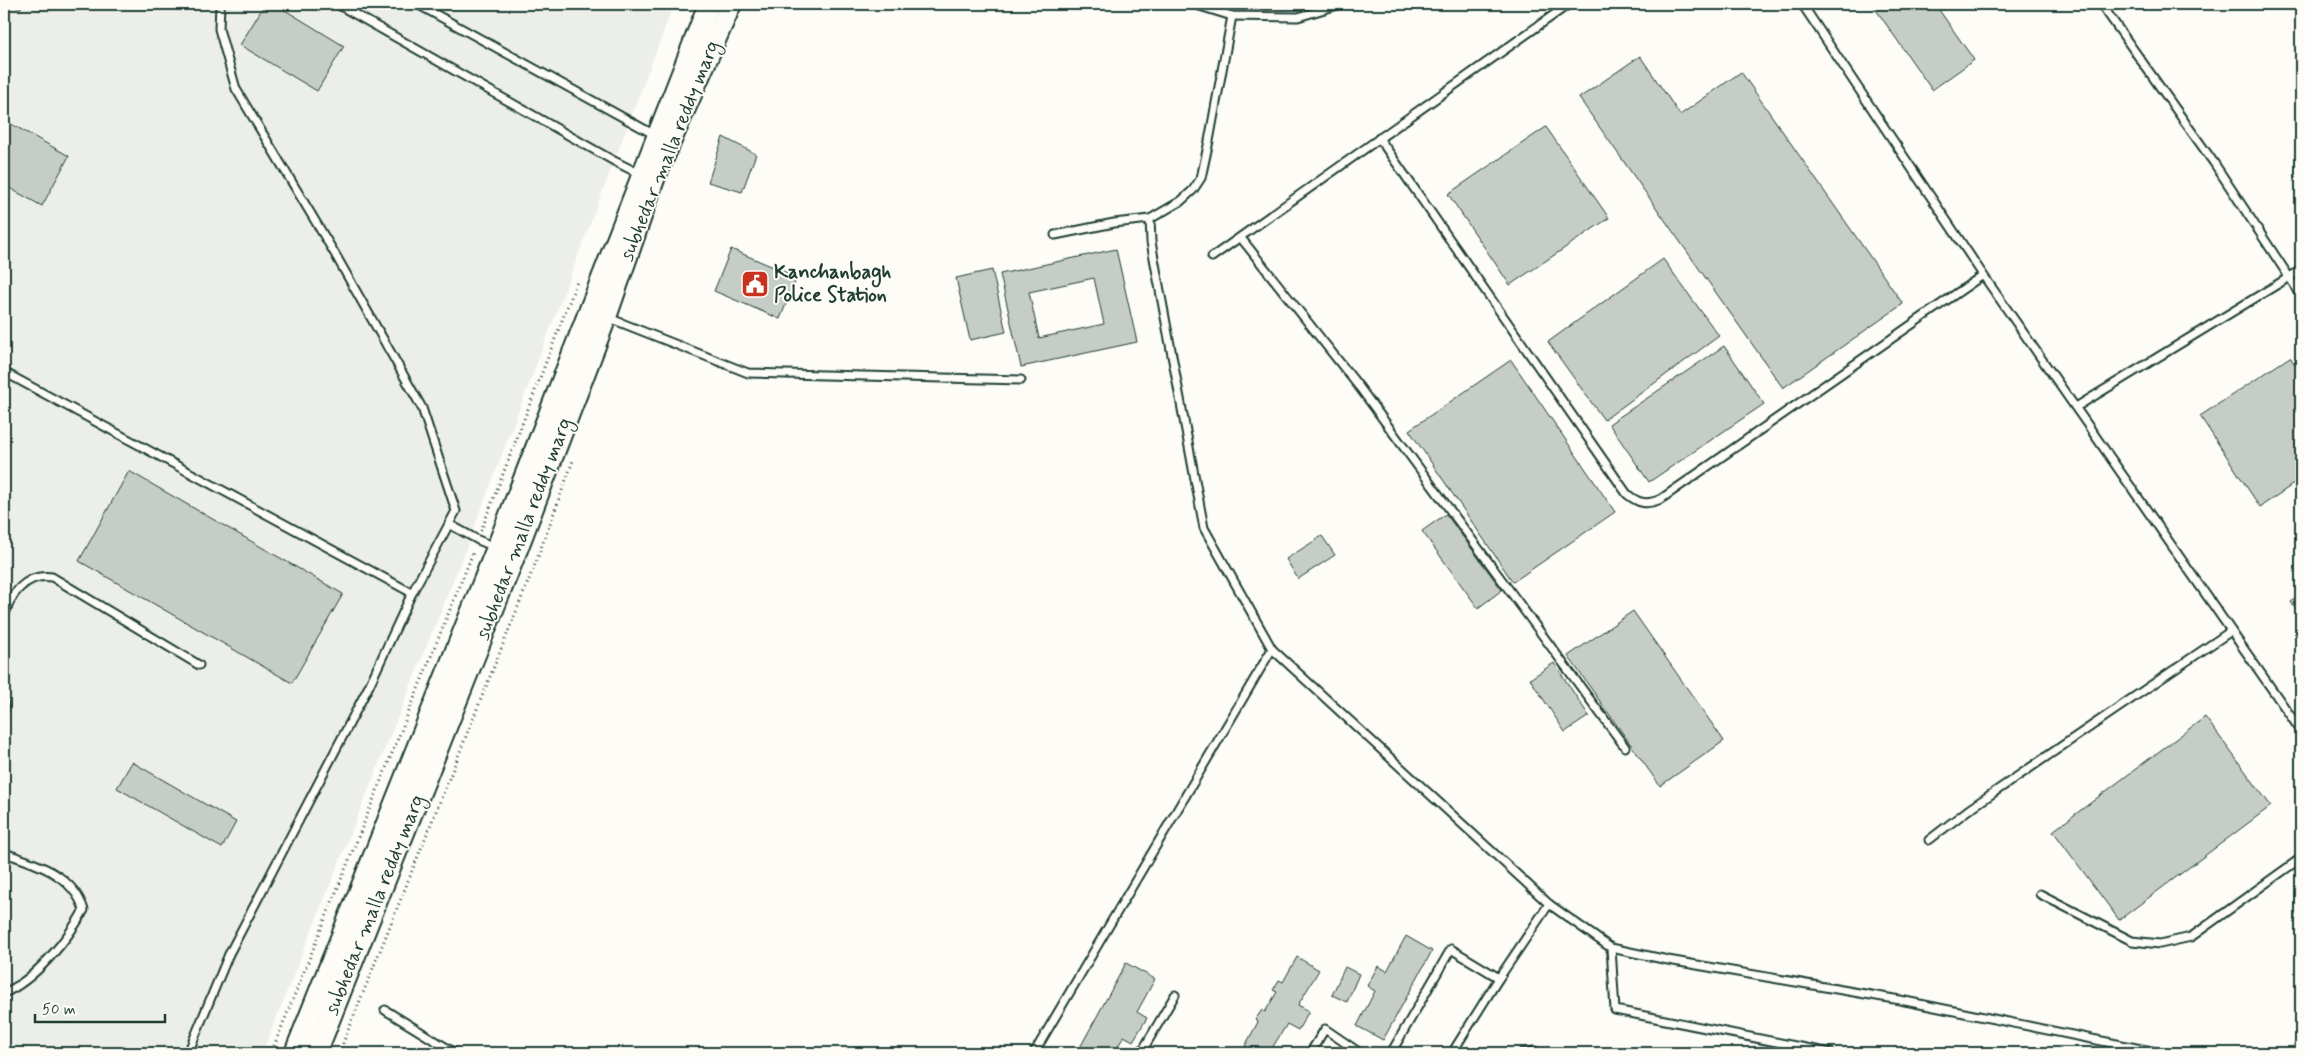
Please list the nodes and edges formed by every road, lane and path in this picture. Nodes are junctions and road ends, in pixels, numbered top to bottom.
1 (220, 4) edge
2 (337, 4) edge
3 (417, 4) edge
4 (709, 4) edge
5 (731, 4) edge
6 (1193, 4) edge
7 (1341, 4) edge
8 (1568, 4) edge
9 (1802, 4) edge
10 (2100, 4) edge
11 (1232, 16) junction
12 (1379, 138) junction
13 (664, 140) junction
14 (648, 177) junction
15 (1150, 219) junction
16 (1055, 234) dead end
17 (1240, 238) junction
18 (1212, 257) dead end
19 (2301, 270) edge
20 (1983, 275) junction
21 (2289, 278) junction
22 (578, 279) dead end
23 (2301, 295) edge
24 (606, 317) junction
25 (4, 372) edge
26 (1021, 380) dead end
27 (2076, 407) junction
28 (576, 452) dead end
29 (449, 524) junction
30 (478, 540) junction
31 (497, 548) junction
32 (412, 593) junction
33 (4, 618) edge
34 (2231, 631) junction
35 (1272, 649) junction
36 (199, 665) dead end
37 (4, 703) edge
38 (4, 711) edge
39 (2301, 730) edge
40 (1626, 747) dead end
41 (1928, 840) dead end
42 (4, 852) edge
43 (2301, 858) edge
44 (2040, 894) dead end
45 (1549, 904) junction
46 (1611, 948) junction
47 (1499, 978) junction
48 (4, 993) edge
49 (1175, 995) dead end
50 (385, 1010) dead end
51 (274, 1046) dead end
52 (188, 1053) edge
53 (295, 1053) edge
54 (316, 1053) edge
55 (339, 1053) edge
56 (456, 1053) edge
57 (1034, 1053) edge
58 (1141, 1053) edge
59 (1310, 1053) edge
60 (1360, 1053) edge
61 (1391, 1053) edge
62 (1452, 1053) edge
63 (1522, 1053) edge
64 (1538, 1053) edge
65 (1831, 1053) edge
66 (2161, 1053) edge

1 - 29 lane
2 - 14 lane
3 - 13 lane
4 - 13 main road, subhedar malla reddy marg
5 - 13 main road, subhedar malla reddy marg
6 - 11 lane
7 - 11 lane
8 - 12 lane
9 - 20 lane
10 - 21 lane
11 - 15 lane
12 - 17 lane
12 - 20 lane
13 - 14 main road, subhedar malla reddy marg
14 - 24 main road, subhedar malla reddy marg
14 - 31 main road, subhedar malla reddy marg
15 - 16 lane
15 - 35 lane
17 - 18 lane
17 - 40 lane
19 - 21 lane
20 - 27 lane
21 - 23 lane
21 - 27 lane
22 - 30 path
24 - 26 lane
24 - 54 main road, subhedar malla reddy marg
25 - 32 lane
27 - 34 lane
28 - 55 path
29 - 30 lane
29 - 32 lane
30 - 31 lane
30 - 51 path
31 - 53 main road, subhedar malla reddy marg
32 - 52 lane
33 - 36 lane
34 - 39 lane
34 - 41 lane
35 - 45 lane
35 - 57 lane
37 - 38 lane
42 - 48 lane
43 - 44 lane
45 - 46 lane
45 - 47 lane
46 - 65 lane
46 - 66 lane
47 - 61 lane
47 - 62 lane
49 - 58 lane
50 - 56 lane
59 - 60 lane
63 - 64 lane

